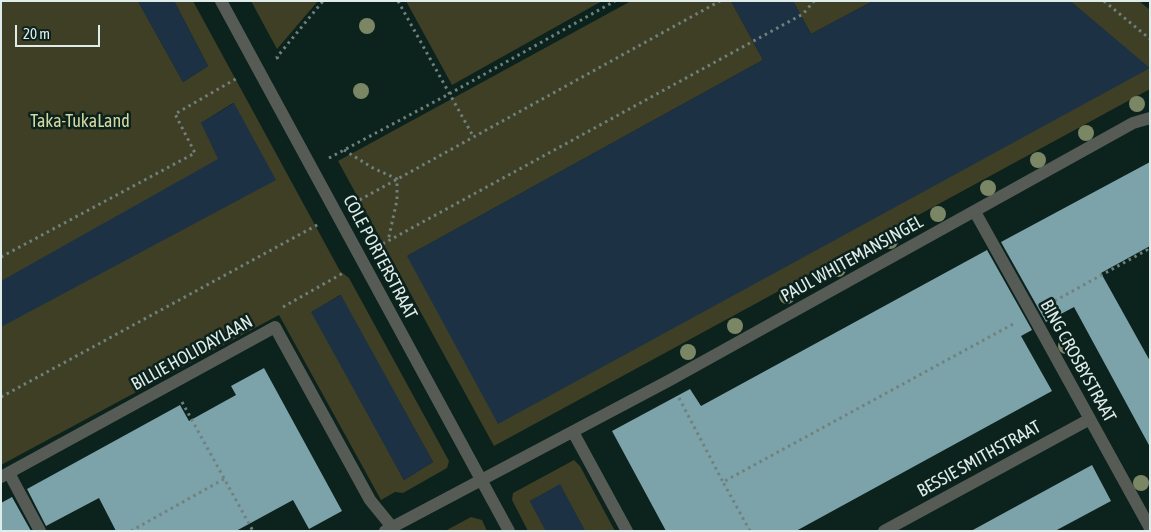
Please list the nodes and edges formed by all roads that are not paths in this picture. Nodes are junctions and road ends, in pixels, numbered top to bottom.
1 (220, 1) edge
2 (1150, 118) edge
3 (974, 212) junction
4 (1090, 418) junction
5 (573, 432) junction
6 (5, 475) edge
7 (482, 480) junction
8 (1150, 528) edge
9 (391, 529) edge
10 (40, 531) edge
11 (509, 531) edge
12 (627, 531) edge
13 (884, 531) edge

1 - 7 street, COLE PORTERSTRAAT
2 - 3 street, PAUL WHITEMANSINGEL
3 - 4 street, BING CROSBYSTRAAT
3 - 5 street, PAUL WHITEMANSINGEL
4 - 8 street, BING CROSBYSTRAAT
4 - 13 street, BESSIE SMITHSTRAAT
5 - 7 street, PAUL WHITEMANSINGEL
5 - 12 street
6 - 9 street, BILLIE HOLIDAYLAAN
6 - 10 street
7 - 9 street, PAUL WHITEMANSINGEL
7 - 11 street, COLE PORTERSTRAAT

